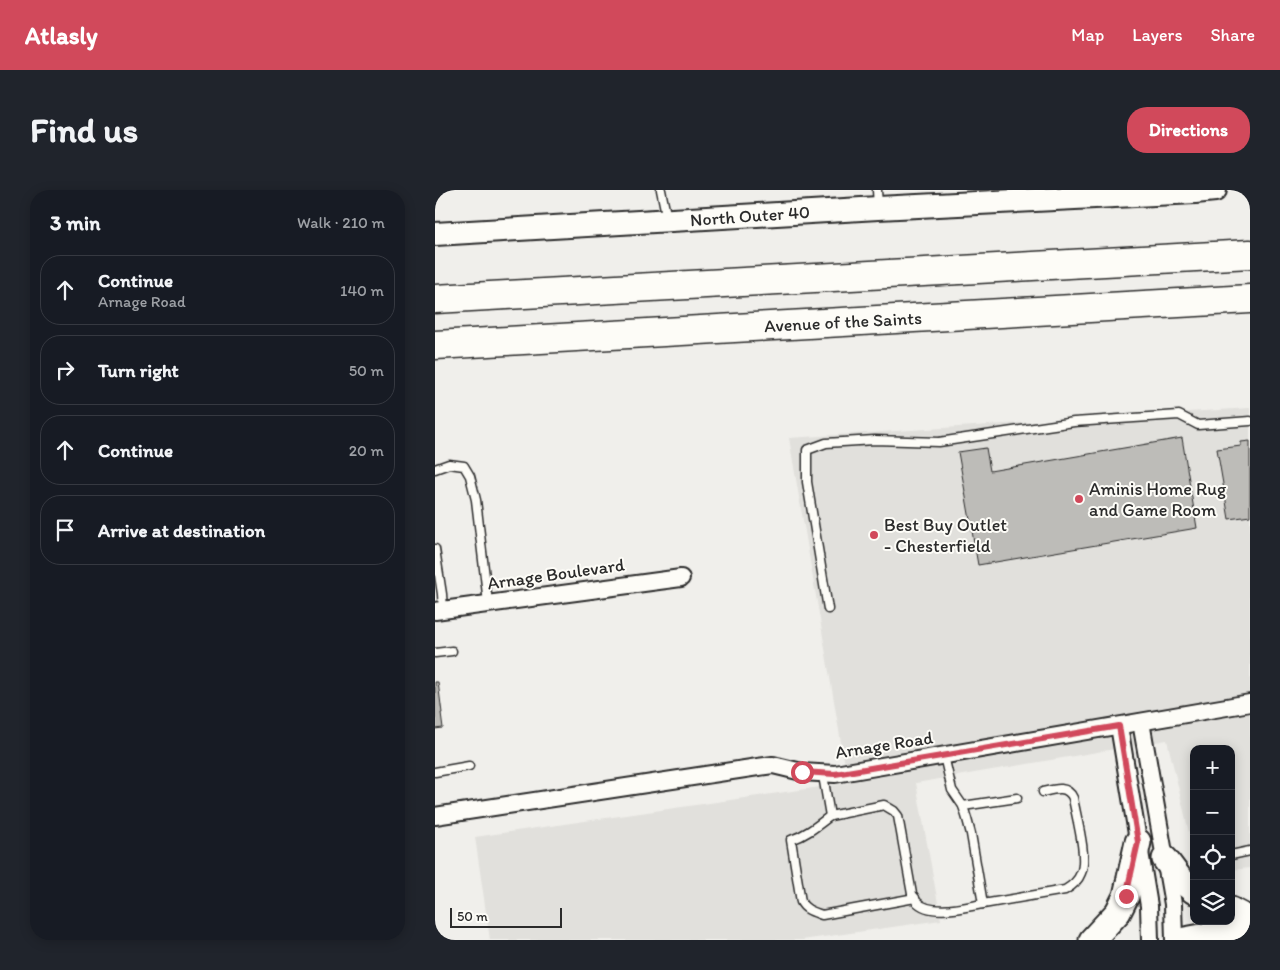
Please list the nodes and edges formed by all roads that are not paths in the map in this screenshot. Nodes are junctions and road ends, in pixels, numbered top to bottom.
1 (661, 190) edge
2 (1215, 190) edge
3 (878, 199) edge
4 (667, 221) junction
5 (435, 234) edge
6 (1250, 254) edge
7 (435, 299) edge
8 (1250, 299) edge
9 (435, 345) edge
10 (1250, 421) edge
11 (435, 469) edge
12 (435, 548) edge
13 (681, 578) dead end
14 (488, 604) junction
15 (828, 609) dead end
16 (439, 611) edge
17 (452, 651) dead end
18 (435, 653) edge
19 (1250, 704) edge
20 (1141, 722) junction
21 (1119, 726) junction
22 (944, 756) junction
23 (469, 766) dead end
24 (435, 772) edge
25 (824, 774) junction
26 (1043, 792) dead end
27 (1017, 798) dead end
28 (963, 806) junction
29 (435, 816) edge
30 (830, 816) junction
31 (1138, 842) junction
32 (1250, 852) edge
33 (1235, 854) edge
34 (1165, 858) junction
35 (1190, 887) edge
36 (915, 898) junction
37 (983, 904) junction
38 (1235, 912) edge
39 (1250, 920) edge
40 (1250, 928) edge
41 (1250, 936) edge
42 (1092, 940) edge
43 (1150, 940) edge
44 (1174, 940) edge
45 (1185, 940) edge
46 (1245, 940) edge

1 - 4 lane
2 - 3 street, North Outer 40
3 - 4 street, North Outer 40
4 - 5 street, North Outer 40
6 - 7 highway
8 - 9 highway, Avenue of the Saints
10 - 15 lane
11 - 14 lane
12 - 16 lane
13 - 14 street, Arnage Boulevard
14 - 16 street, Arnage Boulevard
17 - 18 lane
19 - 20 street, Arnage Road
20 - 21 street, Arnage Road
20 - 34 street
21 - 22 street, Arnage Road
21 - 31 street
22 - 25 street, Arnage Road
22 - 28 lane
23 - 24 lane
25 - 29 street, Arnage Road
25 - 30 lane
26 - 37 lane
27 - 28 lane
28 - 37 lane
30 - 36 lane
30 - 36 lane
31 - 42 main road
31 - 43 street
32 - 33 lane
34 - 35 main road
34 - 44 street
36 - 37 lane
38 - 39 main road
40 - 45 main road
41 - 46 main road

